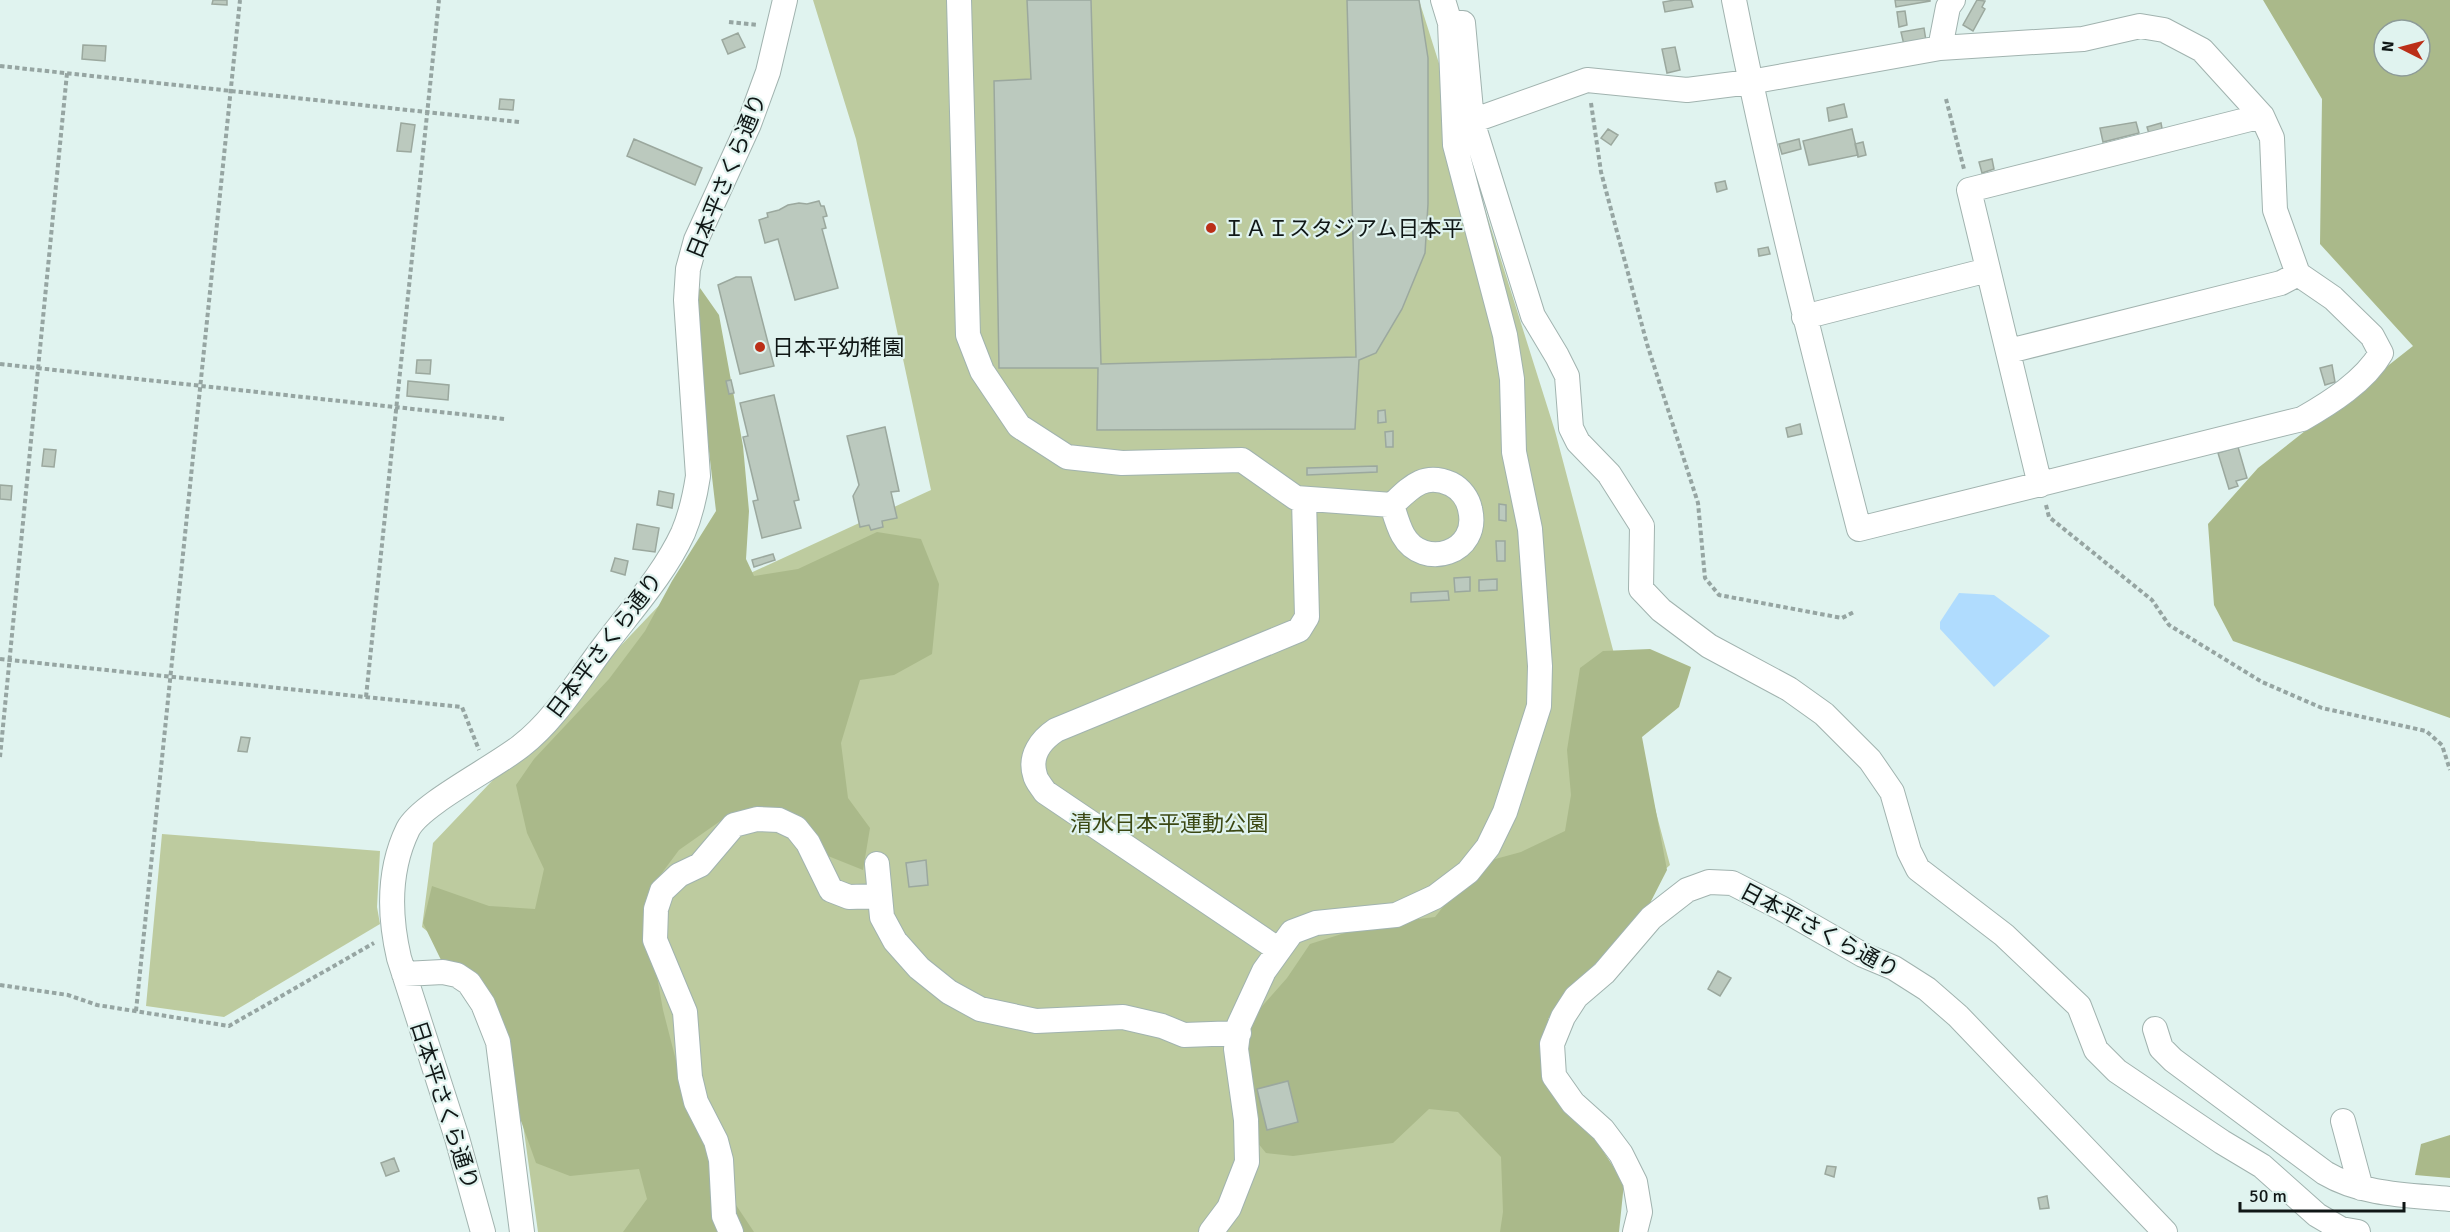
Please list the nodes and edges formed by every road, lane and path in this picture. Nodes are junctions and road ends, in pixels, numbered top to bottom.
1 (240, 0) edge
2 (439, 0) edge
3 (785, 0) edge
4 (959, 0) edge
5 (1443, 0) edge
6 (1734, 0) edge
7 (1953, 0) edge
8 (1450, 23) junction
9 (1940, 48) junction
10 (0, 66) edge
11 (67, 73) junction
12 (1587, 80) junction
13 (1750, 82) junction
14 (231, 90) junction
15 (1946, 99) dead end
16 (427, 113) junction
17 (2262, 117) junction
18 (1472, 121) junction
19 (519, 122) dead end
20 (1969, 190) junction
21 (1988, 270) junction
22 (2298, 274) junction
23 (1804, 317) junction
24 (2009, 351) junction
25 (0, 364) edge
26 (38, 368) junction
27 (200, 385) junction
28 (396, 406) junction
29 (505, 419) dead end
30 (2040, 485) junction
31 (1304, 499) junction
32 (1392, 505) dead end
33 (1854, 612) dead end
34 (0, 659) edge
35 (10, 660) junction
36 (169, 677) junction
37 (366, 697) junction
38 (0, 756) edge
39 (488, 770) junction
40 (2450, 770) edge
41 (877, 864) dead end
42 (880, 896) junction
43 (393, 932) junction
44 (1279, 950) junction
45 (404, 974) junction
46 (0, 985) edge
47 (136, 1011) junction
48 (2155, 1029) dead end
49 (1239, 1034) junction
50 (2343, 1121) dead end
51 (2361, 1188) junction
52 (2450, 1199) edge
53 (483, 1232) edge
54 (522, 1232) edge
55 (731, 1232) edge
56 (1211, 1232) edge
57 (1635, 1232) edge
58 (2164, 1232) edge
59 (2358, 1232) edge

1 - 14 path
2 - 16 path
3 - 39 street, 日本平さくら通り
4 - 31 street
5 - 8 street
6 - 13 street
7 - 9 street
8 - 18 street
8 - 44 street
9 - 13 street
9 - 17 street
10 - 11 path
11 - 14 path
11 - 26 path
12 - 13 street
12 - 18 street
12 - 33 path
13 - 23 street
14 - 16 path
14 - 27 path
15 - 20 path
16 - 19 path
16 - 28 path
17 - 20 street
17 - 22 street
18 - 59 street
20 - 21 street
21 - 23 street
21 - 24 street
22 - 24 street
22 - 30 street
23 - 30 street
24 - 30 street
25 - 26 path
26 - 27 path
26 - 35 path
27 - 28 path
27 - 36 path
28 - 29 path
28 - 37 path
30 - 40 path
31 - 32 street
31 - 44 street
34 - 35 path
35 - 36 path
35 - 38 path
36 - 37 path
36 - 47 path
37 - 39 path
39 - 43 street, 日本平さくら通り
41 - 42 street
42 - 49 street
42 - 55 street
43 - 45 street, 日本平さくら通り
43 - 47 path
44 - 49 street
45 - 53 street, 日本平さくら通り
45 - 54 street
46 - 47 path
48 - 51 street
49 - 56 street
50 - 51 street
51 - 52 street
57 - 58 street, 日本平さくら通り

